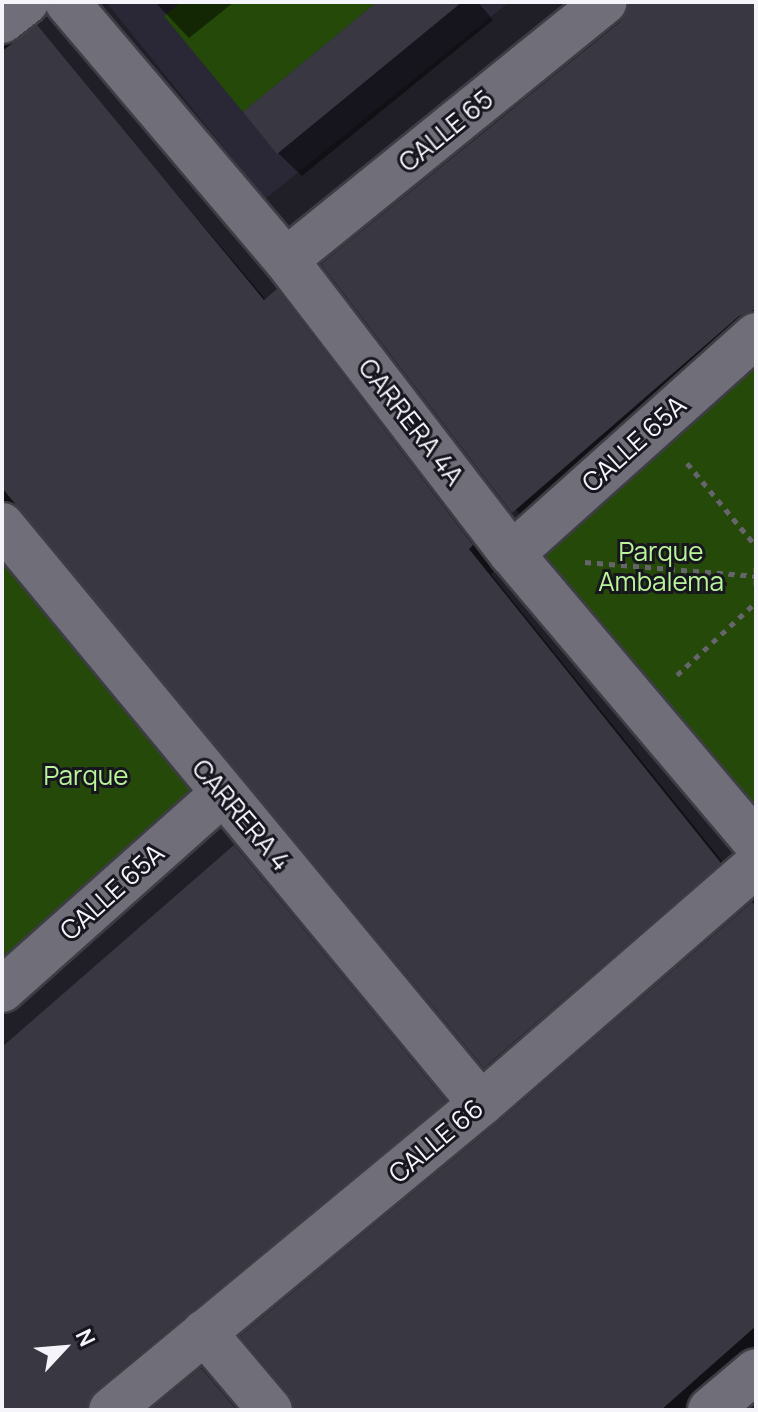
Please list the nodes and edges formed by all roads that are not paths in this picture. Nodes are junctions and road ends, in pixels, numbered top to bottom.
1 (26, 2) edge
2 (67, 2) edge
3 (605, 2) edge
4 (560, 16) edge
5 (2, 21) edge
6 (286, 260) junction
7 (756, 335) edge
8 (2, 525) edge
9 (512, 554) junction
10 (223, 793) junction
11 (756, 843) edge
12 (756, 865) edge
13 (2, 990) edge
14 (481, 1104) junction
15 (204, 1332) junction
16 (111, 1410) edge
17 (270, 1410) edge

1 - 5 street
2 - 6 street, CARRERA 4A
3 - 4 street, CALLE 65
4 - 6 street, CALLE 65
6 - 9 street, CARRERA 4A
7 - 9 street, CALLE 65A
8 - 10 street, CARRERA 4
9 - 11 street, CARRERA 4A
10 - 13 street, CALLE 65A
10 - 14 street, CARRERA 4
12 - 14 street, CALLE 66
14 - 15 street, CALLE 66
15 - 16 street, CALLE 66
15 - 17 street

